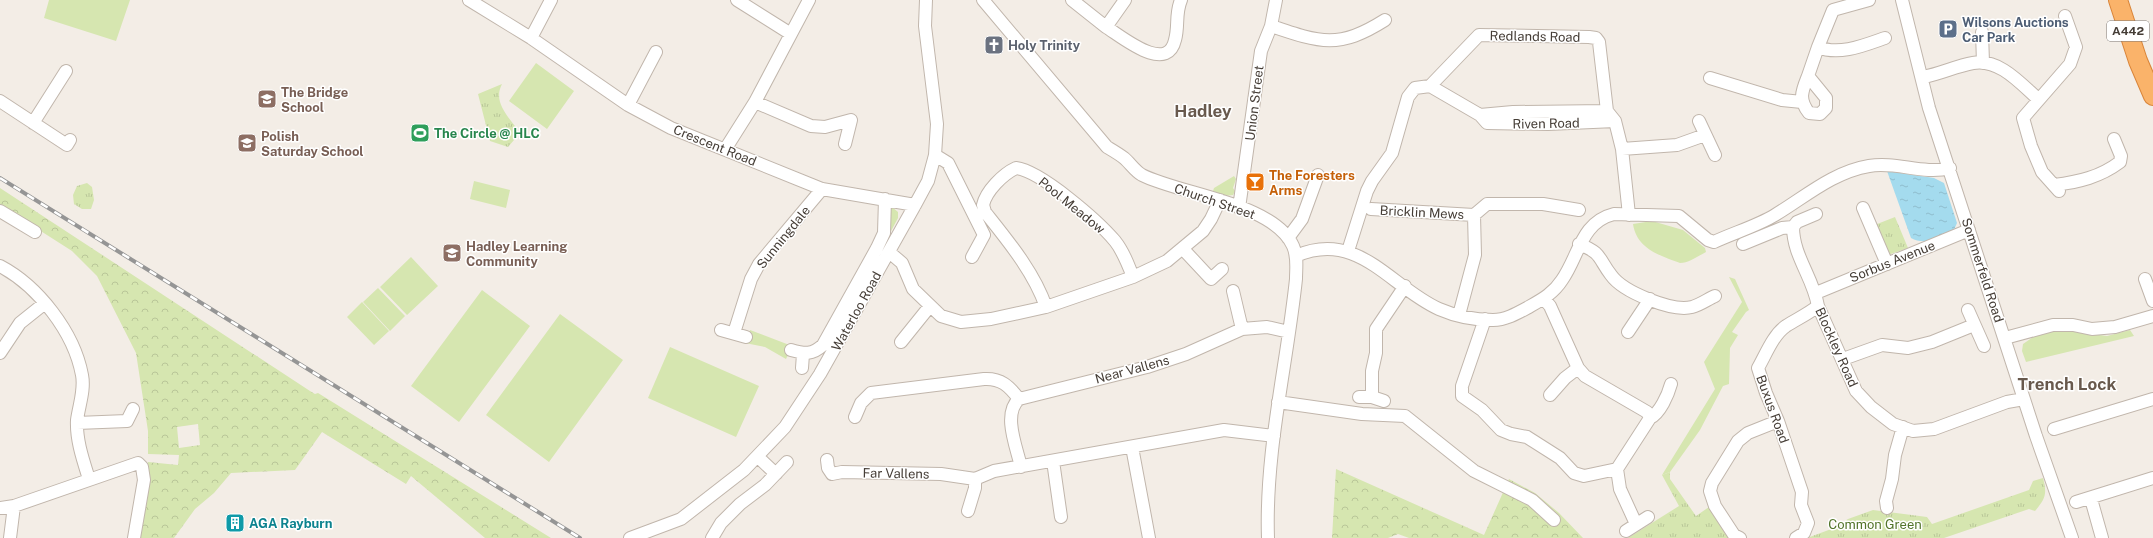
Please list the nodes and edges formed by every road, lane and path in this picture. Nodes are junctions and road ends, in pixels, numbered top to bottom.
1 (469, 0) edge
2 (551, 0) edge
3 (737, 0) edge
4 (809, 0) edge
5 (983, 0) edge
6 (1072, 0) edge
7 (1125, 0) edge
8 (1181, 0) edge
9 (1276, 0) edge
10 (1869, 0) edge
11 (1902, 0) edge
12 (2118, 0) edge
13 (926, 1) edge
14 (2065, 16) dead end
15 (1386, 20) dead end
16 (1272, 26) junction
17 (1106, 27) junction
18 (1982, 32) dead end
19 (791, 34) junction
20 (533, 36) junction
21 (1885, 38) dead end
22 (1818, 47) junction
23 (656, 52) dead end
24 (1982, 63) junction
25 (66, 71) dead end
26 (1808, 76) junction
27 (1923, 77) junction
28 (1710, 78) dead end
29 (1430, 86) junction
30 (2153, 96) edge
31 (2038, 99) junction
32 (0, 101) edge
33 (755, 102) junction
34 (1802, 102) junction
35 (628, 104) junction
36 (1607, 111) junction
37 (1480, 115) junction
38 (1615, 121) junction
39 (1698, 121) dead end
40 (33, 123) junction
41 (1706, 135) junction
42 (2114, 139) dead end
43 (845, 144) dead end
44 (67, 145) dead end
45 (726, 148) junction
46 (1622, 148) junction
47 (935, 155) junction
48 (1715, 155) dead end
49 (1950, 168) junction
50 (1318, 175) dead end
51 (822, 189) junction
52 (886, 199) junction
53 (1220, 200) junction
54 (915, 205) junction
55 (1239, 208) junction
56 (1862, 208) dead end
57 (1371, 209) dead end
58 (1579, 210) dead end
59 (0, 211) edge
60 (1816, 214) dead end
61 (1628, 215) junction
62 (1474, 220) junction
63 (1793, 227) junction
64 (1969, 230) junction
65 (35, 232) dead end
66 (1288, 238) junction
67 (1579, 244) junction
68 (1743, 244) dead end
69 (1183, 249) junction
70 (1348, 251) junction
71 (889, 252) junction
72 (1296, 256) junction
73 (972, 257) dead end
74 (1886, 264) junction
75 (0, 266) edge
76 (1222, 269) dead end
77 (1133, 276) junction
78 (2145, 279) dead end
79 (1405, 286) junction
80 (1233, 291) dead end
81 (1816, 293) junction
82 (1715, 296) dead end
83 (1544, 299) junction
84 (1650, 299) junction
85 (2153, 301) edge
86 (45, 303) junction
87 (930, 306) junction
88 (1818, 306) junction
89 (1046, 307) junction
90 (1968, 310) dead end
91 (1459, 315) junction
92 (2153, 316) edge
93 (1485, 319) junction
94 (1974, 325) junction
95 (1242, 329) junction
96 (721, 330) dead end
97 (1289, 332) junction
98 (1628, 332) dead end
99 (734, 333) junction
100 (746, 336) dead end
101 (2005, 338) junction
102 (900, 342) dead end
103 (1984, 346) dead end
104 (0, 353) edge
105 (1843, 359) junction
106 (802, 368) dead end
107 (1578, 368) junction
108 (1671, 384) dead end
109 (1550, 395) dead end
110 (1359, 397) dead end
111 (1372, 397) junction
112 (1019, 399) junction
113 (2024, 399) junction
114 (2153, 400) edge
115 (1384, 401) dead end
116 (1278, 402) junction
117 (133, 409) dead end
118 (855, 416) dead end
119 (1650, 418) junction
120 (1778, 421) junction
121 (77, 423) junction
122 (1903, 427) junction
123 (2054, 430) dead end
124 (1274, 436) junction
125 (1132, 447) junction
126 (758, 457) junction
127 (827, 460) dead end
128 (1052, 461) junction
129 (786, 462) dead end
130 (1021, 467) junction
131 (1617, 469) junction
132 (776, 474) junction
133 (2153, 478) edge
134 (89, 479) junction
135 (975, 479) junction
136 (2091, 499) junction
137 (2076, 502) dead end
138 (14, 506) junction
139 (0, 508) edge
140 (1887, 508) dead end
141 (968, 511) dead end
142 (1061, 517) dead end
143 (1648, 517) dead end
144 (1554, 520) dead end
145 (1636, 524) junction
146 (1626, 531) dead end
147 (709, 535) edge
148 (1800, 536) edge
149 (10, 538) edge
150 (134, 538) edge
151 (630, 538) edge
152 (1149, 538) edge
153 (1268, 538) edge
154 (1740, 538) edge
155 (2072, 538) edge
156 (2102, 538) edge

1 - 20 street, Crescent Road
2 - 20 street
3 - 19 street
4 - 19 street
5 - 53 street, Church Street
6 - 17 street
7 - 17 street
8 - 17 street
9 - 16 street, Union Street
10 - 22 street
11 - 27 street, Sommerfeld Road
12 - 30 highway, A442
13 - 47 street, Waterloo Road
14 - 31 street
15 - 16 street
16 - 55 street, Union Street
18 - 24 street
19 - 33 street
20 - 35 street, Crescent Road
21 - 22 street
22 - 26 street
23 - 35 street
24 - 27 street
24 - 31 street
25 - 40 street
26 - 34 street
26 - 34 street
27 - 49 street, Sommerfeld Road
28 - 34 street
29 - 36 street, Redlands Road
29 - 37 street, Riven Road
29 - 70 street, Redlands Road
31 - 42 street
32 - 40 street
33 - 43 street
33 - 45 street
35 - 45 street, Crescent Road
36 - 37 street, Riven Road
36 - 38 street
37 - 38 street, Riven Road
38 - 46 street
39 - 41 street
40 - 44 street
41 - 46 street
41 - 48 street
45 - 51 street, Crescent Road
46 - 61 street
47 - 54 street, Waterloo Road
47 - 73 street
49 - 61 street
49 - 64 street, Sommerfeld Road
50 - 66 street
51 - 52 street, Crescent Road
51 - 99 street, Sunningdale
52 - 54 street, Crescent Road
52 - 106 street
53 - 55 street, Church Street
53 - 69 street
54 - 71 street, Waterloo Road
55 - 66 street, Church Street
56 - 74 street
57 - 62 street, Bricklin Mews
58 - 62 street, Bricklin Mews
59 - 65 street
60 - 63 street
61 - 67 street
62 - 91 street
63 - 68 street
63 - 81 street, Blockley Road
64 - 74 street, Sorbus Avenue
64 - 101 street, Sommerfeld Road
66 - 72 street, Church Street
67 - 83 street
67 - 84 street
69 - 76 street
69 - 77 street
70 - 72 street
70 - 79 street
71 - 87 street
71 - 126 street, Waterloo Road
72 - 97 street, Church Street
74 - 81 street, Sorbus Avenue
75 - 86 street
77 - 89 street
77 - 89 street, Pool Meadow
78 - 85 street
79 - 91 street
79 - 111 street
80 - 95 street
81 - 88 street, Blockley Road
82 - 84 street
83 - 93 street
83 - 107 street
84 - 98 street
86 - 104 street
86 - 121 street
87 - 89 street
87 - 102 street
88 - 105 street, Blockley Road
88 - 120 street, Buxus Road
90 - 94 street
91 - 93 street
92 - 101 street
93 - 131 street
94 - 103 street
94 - 105 street
95 - 97 street, Near Vallens
95 - 112 street, Near Vallens
96 - 99 street
97 - 116 street, Church Street
99 - 100 street
101 - 113 street, Sommerfeld Road
105 - 122 street, Blockley Road
107 - 109 street
107 - 119 street
108 - 119 street
110 - 111 street
111 - 115 street
112 - 118 street
112 - 130 street
113 - 122 street, Blockley Road
113 - 155 street, Sommerfeld Road
114 - 123 street
116 - 124 street, Church Street
116 - 144 street
117 - 121 street
119 - 131 street
120 - 148 street, Buxus Road
120 - 154 street
121 - 134 street
122 - 140 street
124 - 125 street
124 - 153 street, Church Street
125 - 128 street
125 - 152 street
126 - 132 street
126 - 151 street, Waterloo Road
127 - 135 street, Far Vallens
128 - 130 street
128 - 142 street
129 - 132 street
130 - 135 street
131 - 145 street
132 - 147 street
133 - 136 street
134 - 138 street
134 - 150 street
135 - 141 street
136 - 137 street
136 - 156 street
138 - 139 street
138 - 149 street
143 - 145 street
145 - 146 street

